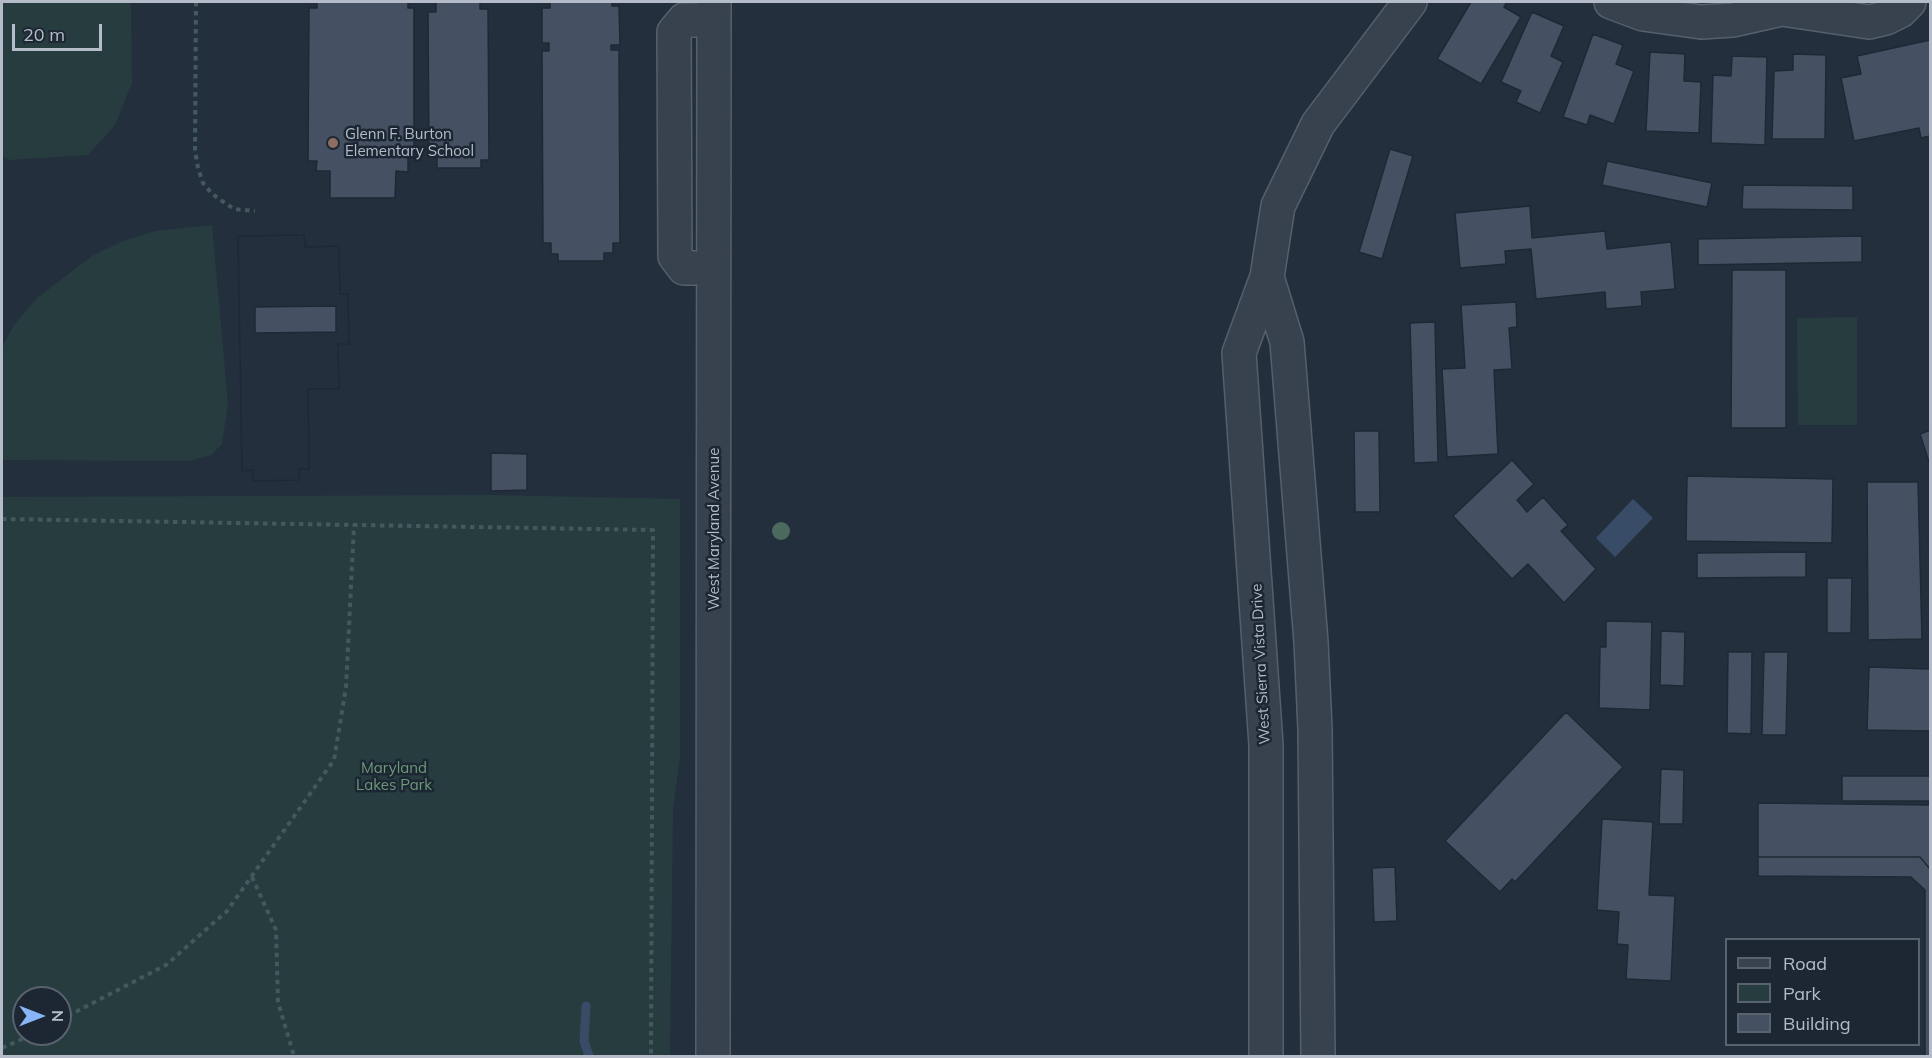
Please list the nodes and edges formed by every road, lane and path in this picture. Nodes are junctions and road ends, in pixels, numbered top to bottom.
1 (196, 2) edge
2 (1410, 2) edge
3 (1611, 2) edge
4 (1909, 2) edge
5 (1784, 5) edge
6 (714, 11) edge
7 (255, 211) dead end
8 (1268, 277) junction
9 (2, 519) edge
10 (354, 525) junction
11 (251, 877) junction
12 (72, 1014) edge
13 (294, 1056) edge
14 (651, 1056) edge
15 (713, 1056) edge
16 (1266, 1056) edge
17 (1318, 1056) edge

1 - 7 path
2 - 8 street, West Sierra Vista Drive
3 - 5 street
4 - 5 street
6 - 15 street, West Maryland Avenue
8 - 16 street, West Sierra Vista Drive
8 - 17 street, West Sierra Vista Drive
9 - 10 path
10 - 11 path
10 - 14 path
11 - 12 path
11 - 13 path

